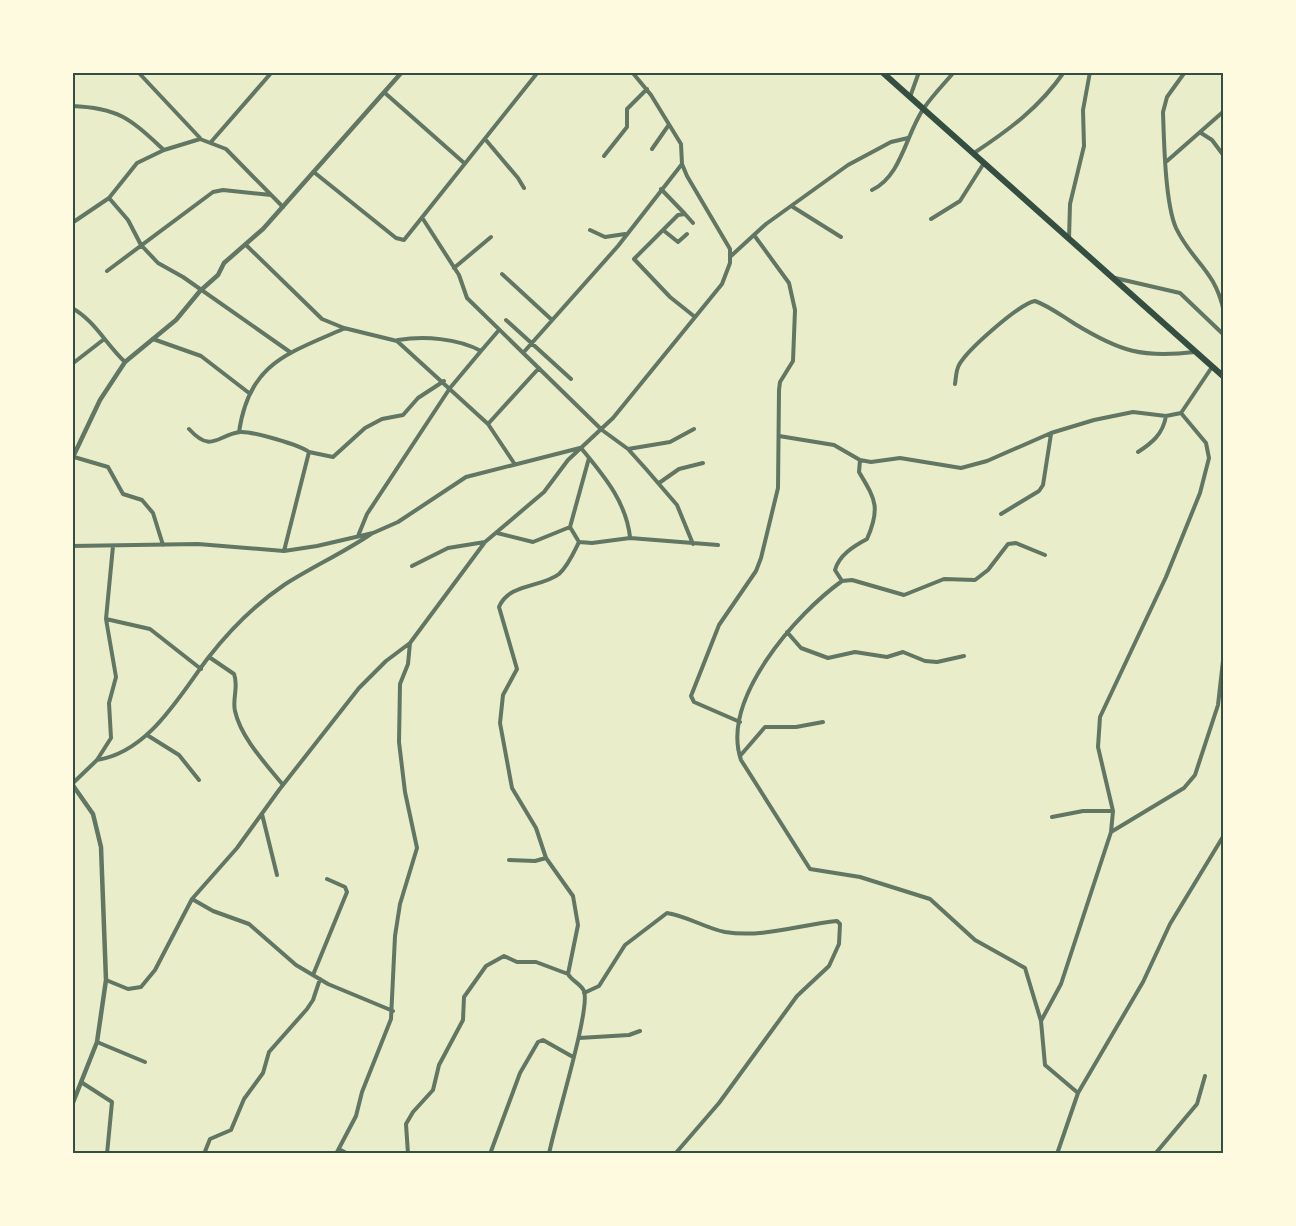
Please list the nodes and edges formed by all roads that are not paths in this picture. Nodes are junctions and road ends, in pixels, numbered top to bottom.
1 (138, 72) edge
2 (272, 72) edge
3 (402, 72) edge
4 (632, 72) edge
5 (882, 72) edge
6 (919, 72) edge
7 (954, 72) edge
8 (1064, 72) edge
9 (1090, 72) edge
10 (1185, 72) edge
11 (536, 73) edge
12 (647, 89) junction
13 (385, 93) junction
14 (910, 97) junction
15 (72, 106) edge
16 (924, 109) junction
17 (1224, 111) edge
18 (668, 126) junction
19 (1201, 133) junction
20 (908, 138) junction
21 (200, 139) junction
22 (484, 139) junction
23 (211, 142) junction
24 (652, 149) dead end
25 (164, 150) junction
26 (973, 153) junction
27 (604, 156) dead end
28 (1224, 156) edge
29 (1167, 161) junction
30 (463, 162) junction
31 (682, 164) junction
32 (984, 164) junction
33 (315, 173) junction
34 (524, 188) dead end
35 (661, 189) junction
36 (872, 190) dead end
37 (271, 195) junction
38 (109, 198) junction
39 (283, 207) junction
40 (793, 207) junction
41 (685, 214) junction
42 (423, 219) junction
43 (931, 219) dead end
44 (72, 223) edge
45 (693, 223) dead end
46 (590, 230) dead end
47 (663, 231) junction
48 (626, 234) junction
49 (687, 234) dead end
50 (754, 235) junction
51 (491, 237) dead end
52 (841, 237) dead end
53 (1069, 239) junction
54 (141, 245) junction
55 (246, 245) junction
56 (731, 256) junction
57 (454, 268) junction
58 (107, 271) dead end
59 (502, 274) dead end
60 (1115, 278) junction
61 (200, 291) junction
62 (72, 308) edge
63 (1224, 312) edge
64 (695, 318) junction
65 (506, 320) dead end
66 (552, 320) junction
67 (344, 328) junction
68 (499, 330) junction
69 (1224, 335) edge
70 (153, 339) junction
71 (103, 340) junction
72 (397, 340) junction
73 (531, 344) junction
74 (481, 351) junction
75 (290, 352) junction
76 (1196, 352) junction
77 (523, 353) junction
78 (125, 362) junction
79 (72, 364) edge
80 (1213, 367) junction
81 (539, 368) junction
82 (1224, 376) edge
83 (571, 379) dead end
84 (444, 381) junction
85 (955, 384) dead end
86 (450, 388) junction
87 (249, 393) junction
88 (1181, 413) junction
89 (1166, 416) junction
90 (488, 424) junction
91 (189, 429) dead end
92 (694, 429) dead end
93 (602, 430) junction
94 (239, 432) junction
95 (1051, 433) junction
96 (779, 436) junction
97 (581, 448) junction
98 (628, 450) junction
99 (309, 452) junction
100 (1138, 452) dead end
101 (73, 458) edge
102 (589, 458) junction
103 (860, 460) junction
104 (514, 463) junction
105 (703, 463) dead end
106 (659, 483) junction
107 (1001, 514) dead end
108 (570, 527) junction
109 (373, 533) junction
110 (496, 533) junction
111 (358, 536) junction
112 (630, 537) junction
113 (485, 542) junction
114 (579, 542) junction
115 (693, 544) junction
116 (163, 545) junction
117 (718, 545) dead end
118 (72, 546) edge
119 (113, 546) junction
120 (284, 551) junction
121 (1045, 555) dead end
122 (412, 566) dead end
123 (842, 581) junction
124 (105, 619) junction
125 (787, 632) junction
126 (410, 643) junction
127 (1224, 652) edge
128 (964, 656) dead end
129 (209, 657) junction
130 (201, 669) junction
131 (740, 722) junction
132 (823, 722) dead end
133 (147, 735) junction
134 (739, 756) junction
135 (97, 760) junction
136 (199, 780) dead end
137 (72, 784) edge
138 (283, 785) junction
139 (1113, 811) junction
140 (262, 813) junction
141 (1052, 818) dead end
142 (1111, 832) junction
143 (1224, 835) edge
144 (546, 858) junction
145 (509, 860) dead end
146 (277, 875) dead end
147 (327, 879) dead end
148 (192, 899) junction
149 (568, 974) junction
150 (313, 975) junction
151 (320, 979) junction
152 (106, 980) junction
153 (584, 993) junction
154 (393, 1011) junction
155 (1041, 1021) junction
156 (640, 1030) dead end
157 (579, 1038) junction
158 (97, 1042) junction
159 (573, 1057) junction
160 (145, 1062) dead end
161 (1205, 1076) dead end
162 (81, 1082) junction
163 (1078, 1093) junction
164 (72, 1105) edge
165 (337, 1152) edge
166 (107, 1154) edge
167 (204, 1154) edge
168 (348, 1154) edge
169 (408, 1154) edge
170 (490, 1154) edge
171 (549, 1154) edge
172 (675, 1154) edge
173 (1057, 1154) edge
174 (1155, 1154) edge

1 - 21 street
2 - 23 street
3 - 13 street
4 - 12 street
5 - 14 main road
6 - 14 street
7 - 16 street
8 - 26 street
9 - 53 street
10 - 29 street
11 - 22 street
12 - 18 street
12 - 27 street
13 - 30 street
13 - 33 street
14 - 16 main road
15 - 25 street
16 - 20 street
16 - 26 main road
17 - 19 street
18 - 24 street
18 - 31 street
19 - 28 street
19 - 29 street
20 - 36 street
20 - 40 street
21 - 23 street
21 - 25 street
22 - 30 street
22 - 34 street
23 - 37 street
25 - 38 street
26 - 32 main road
29 - 63 street
30 - 42 street
31 - 35 street
31 - 56 street
32 - 43 street
32 - 53 main road
33 - 39 street
33 - 42 street
35 - 41 street
35 - 48 street
37 - 39 street
37 - 54 street
38 - 44 street
38 - 54 street
39 - 55 street
40 - 50 street
40 - 52 street
41 - 45 street
41 - 47 street
42 - 57 street
46 - 48 street
47 - 49 street
47 - 64 street
48 - 66 street
50 - 56 street
50 - 96 street
51 - 57 street
53 - 60 main road
54 - 58 street
54 - 61 street
55 - 61 street
55 - 67 street
56 - 64 street
57 - 68 street
59 - 66 street
60 - 69 street
60 - 76 main road
61 - 70 street
61 - 75 street
62 - 71 street
64 - 93 street
65 - 73 street
66 - 73 street
67 - 72 street
67 - 75 street
68 - 74 street
68 - 77 street
70 - 78 street
70 - 87 street
71 - 78 street
71 - 79 street
72 - 74 street
72 - 84 street
73 - 77 street
73 - 83 street
74 - 86 street
75 - 87 street
76 - 80 main road
76 - 85 street
77 - 81 street
78 - 101 street
80 - 82 main road
80 - 88 street
81 - 90 street
81 - 93 street
84 - 86 street
84 - 99 street
86 - 90 street
86 - 111 street
87 - 94 street
88 - 89 street
88 - 139 street
89 - 95 street
89 - 100 street
90 - 104 street
91 - 94 street
92 - 98 street
93 - 97 street
93 - 98 street
94 - 99 street
95 - 103 street
95 - 107 street
96 - 103 street
96 - 131 street
97 - 102 street
97 - 104 street
97 - 110 street
98 - 106 street
99 - 120 street
101 - 116 street
102 - 108 street
102 - 112 street
103 - 123 street
104 - 109 street
105 - 106 street
106 - 115 street
108 - 110 street
108 - 114 street
109 - 111 street
109 - 129 street
110 - 113 street
111 - 120 street
112 - 114 street
112 - 115 street
113 - 122 street
113 - 126 street
114 - 144 street
115 - 117 street
116 - 119 street
116 - 120 street
118 - 119 street
119 - 124 street
121 - 123 street
123 - 125 street
124 - 130 street
124 - 135 street
125 - 128 street
125 - 131 street
126 - 138 street
126 - 154 street
127 - 142 street
129 - 130 street
129 - 138 street
130 - 133 street
131 - 134 street
132 - 134 street
133 - 135 street
133 - 136 street
134 - 155 street
135 - 137 street
137 - 152 street
138 - 140 street
139 - 141 street
139 - 142 street
140 - 146 street
140 - 148 street
142 - 155 street
143 - 163 street
144 - 145 street
144 - 149 street
147 - 150 street
148 - 150 street
148 - 152 street
149 - 153 street
149 - 169 street
150 - 151 street
151 - 154 street
151 - 167 street
152 - 158 street
153 - 157 street
153 - 172 street
154 - 165 street
155 - 163 street
156 - 157 street
157 - 159 street
158 - 160 street
158 - 162 street
159 - 170 street
159 - 171 street
161 - 174 street
162 - 164 street
162 - 166 street
163 - 173 street
165 - 168 street

